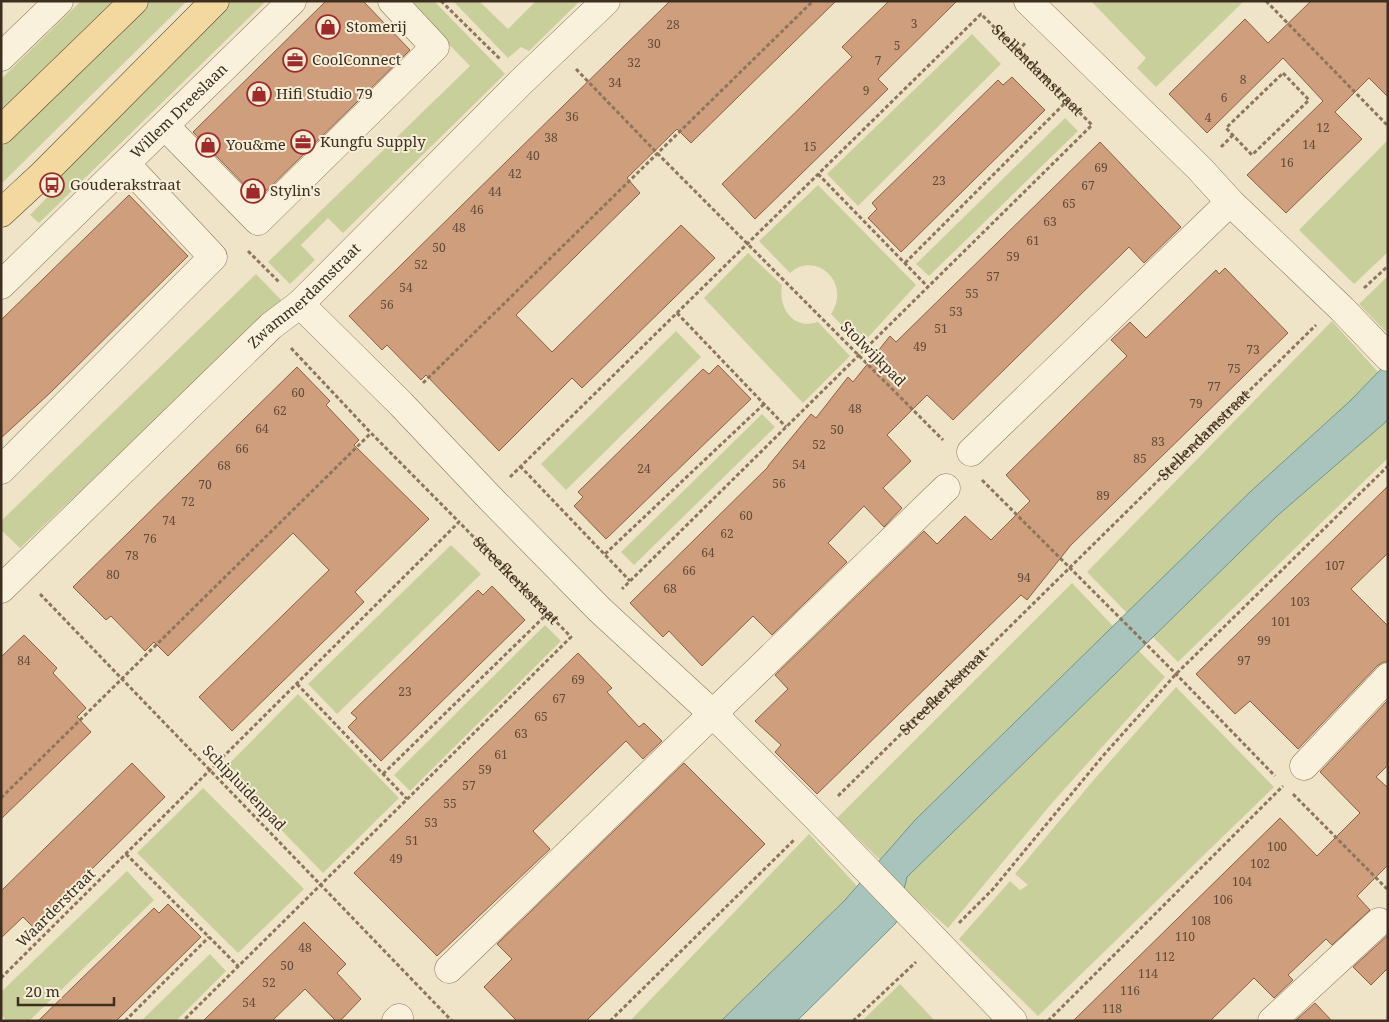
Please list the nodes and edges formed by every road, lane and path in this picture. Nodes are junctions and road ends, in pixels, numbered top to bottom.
1 (59, 1) edge
2 (134, 1) edge
3 (214, 1) edge
4 (292, 1) edge
5 (392, 1) edge
6 (441, 1) edge
7 (606, 1) edge
8 (813, 1) edge
9 (1028, 1) edge
10 (1266, 1) edge
11 (556, 49) junction
12 (1, 57) edge
13 (522, 81) junction
14 (1067, 100) junction
15 (165, 126) junction
16 (1388, 126) edge
17 (1, 130) edge
18 (658, 154) junction
19 (1252, 154) joint
20 (126, 164) junction
21 (818, 174) junction
22 (1230, 202) junction
23 (1, 213) edge
24 (746, 244) junction
25 (905, 263) junction
26 (1, 285) edge
27 (928, 287) junction
28 (300, 304) junction
29 (677, 313) junction
30 (1346, 313) junction
31 (271, 326) junction
32 (858, 355) junction
33 (1388, 358) edge
34 (401, 404) junction
35 (764, 404) junction
36 (786, 427) junction
37 (371, 433) junction
38 (959, 448) joint
39 (520, 466) junction
40 (1388, 466) edge
41 (1, 470) edge
42 (981, 478) dead end
43 (946, 488) dead end
44 (489, 498) junction
45 (459, 522) junction
46 (605, 554) junction
47 (1070, 567) junction
48 (10, 580) edge
49 (630, 581) junction
50 (600, 610) junction
51 (548, 613) junction
52 (1176, 674) junction
53 (1388, 677) edge
54 (122, 679) junction
55 (296, 684) junction
56 (713, 714) junction
57 (1304, 766) dead end
58 (211, 770) junction
59 (382, 774) junction
60 (1284, 785) dead end
61 (1, 798) edge
62 (407, 799) junction
63 (817, 818) junction
64 (126, 854) junction
65 (321, 884) junction
66 (969, 915) dead end
67 (1379, 922) dead end
68 (931, 937) junction
69 (209, 938) junction
70 (238, 966) junction
71 (450, 969) joint
72 (1, 978) edge
73 (424, 992) junction
74 (398, 1020) edge
75 (125, 1021) edge
76 (183, 1021) edge
77 (452, 1021) edge
78 (610, 1021) edge
79 (853, 1021) edge
80 (1013, 1021) edge
81 (1048, 1021) edge
82 (1272, 1021) edge

1 - 12 street
2 - 17 main road
3 - 23 main road
4 - 15 street, Willem Dreeslaan
5 - 15 street
6 - 13 path
7 - 11 street, Zwammerdamstraat
8 - 18 path
9 - 22 street
10 - 16 path
11 - 13 street, Zwammerdamstraat
11 - 18 path, Stolwijkpad
13 - 28 street, Zwammerdamstraat
14 - 21 path, Stellendamstraat
14 - 25 path
14 - 27 path, Stellendamstraat
15 - 20 street, Willem Dreeslaan
18 - 24 path, Stolwijkpad
18 - 34 path
19 - 19 path
20 - 26 street, Willem Dreeslaan
20 - 41 street
21 - 24 path, Stellendamstraat
21 - 25 path
22 - 30 street
22 - 38 street
24 - 29 path
24 - 32 path, Stolwijkpad
25 - 27 path
27 - 32 path, Stellendamstraat
28 - 31 street, Zwammerdamstraat
28 - 34 street
29 - 35 path
29 - 39 path
30 - 33 street
30 - 47 path, Stellendamstraat
31 - 37 path, Streefkerkstraat
31 - 48 street, Zwammerdamstraat
32 - 36 path
32 - 38 path, Stolwijkpad
34 - 44 street
35 - 36 path
35 - 46 path
36 - 49 path
37 - 45 path, Streefkerkstraat
37 - 54 path
39 - 44 path
39 - 46 path
40 - 52 path
42 - 47 path
43 - 56 street
44 - 50 street
45 - 51 path, Streefkerkstraat
45 - 55 path
46 - 49 path
47 - 52 path
47 - 63 path, Streefkerkstraat
48 - 54 path, Schipluidenpad
49 - 50 path
50 - 56 street
51 - 59 path
51 - 62 path, Streefkerkstraat
52 - 66 path
53 - 57 street
54 - 58 path, Schipluidenpad
54 - 61 path
55 - 58 path
55 - 59 path
56 - 63 street
56 - 71 street
58 - 64 path, Waarderstraat
58 - 65 path, Schipluidenpad
59 - 62 path
60 - 81 path
62 - 65 path, Streefkerkstraat
63 - 68 street
63 - 78 path, Streefkerkstraat
64 - 69 path
64 - 72 path, Waarderstraat
65 - 70 path
65 - 73 path, Schipluidenpad
67 - 82 street
68 - 79 path
68 - 80 street
69 - 70 path
69 - 75 path
70 - 76 path
71 - 73 path
73 - 74 path
73 - 77 path, Schipluidenpad

